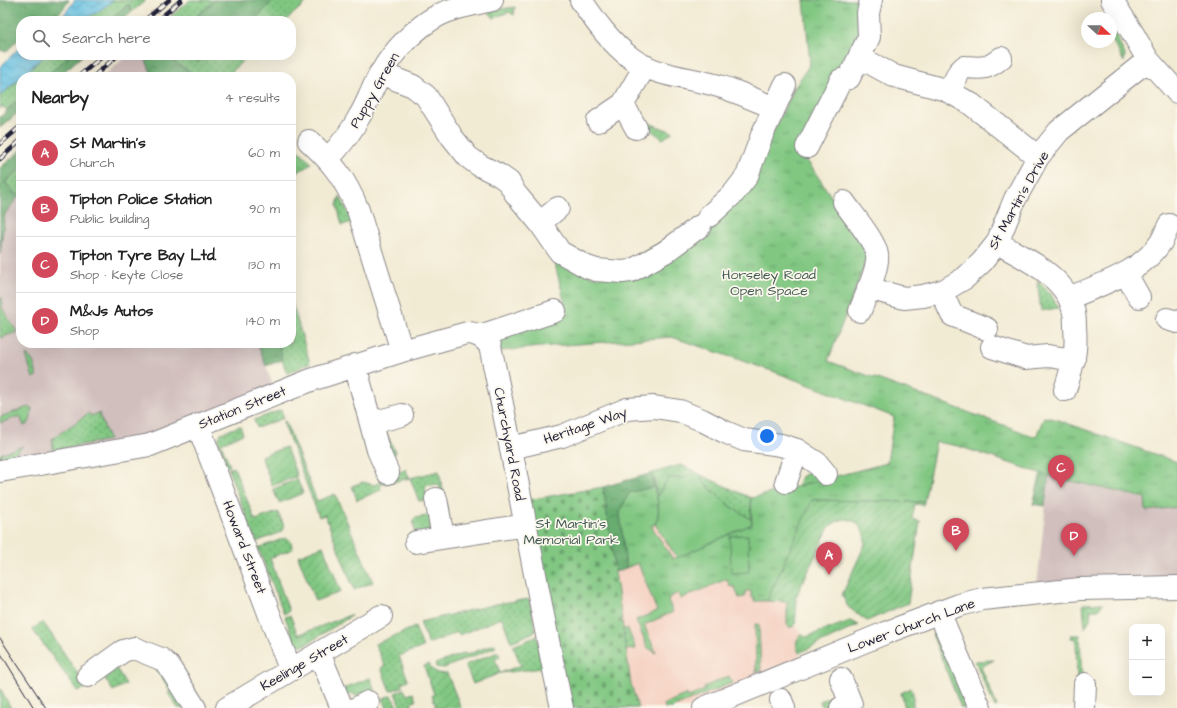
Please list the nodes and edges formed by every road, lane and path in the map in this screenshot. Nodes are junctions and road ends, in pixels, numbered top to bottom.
1 (492, 0) edge
2 (581, 0) edge
3 (871, 0) edge
4 (1112, 0) edge
5 (464, 3) edge
6 (859, 57) junction
7 (1001, 58) dead end
8 (1148, 60) junction
9 (645, 66) junction
10 (380, 73) junction
11 (785, 85) dead end
12 (949, 92) junction
13 (1177, 92) edge
14 (623, 104) junction
15 (774, 108) junction
16 (598, 121) dead end
17 (636, 128) dead end
18 (310, 141) dead end
19 (807, 147) dead end
20 (1038, 157) junction
21 (328, 159) junction
22 (844, 202) dead end
23 (558, 208) dead end
24 (540, 223) junction
25 (1169, 225) dead end
26 (997, 243) junction
27 (1126, 274) junction
28 (868, 288) junction
29 (941, 291) junction
30 (1139, 297) dead end
31 (1069, 298) junction
32 (555, 311) dead end
33 (860, 311) dead end
34 (485, 341) junction
35 (402, 351) junction
36 (1074, 360) junction
37 (355, 365) junction
38 (1065, 390) dead end
39 (402, 415) dead end
40 (371, 423) junction
41 (198, 425) junction
42 (511, 448) junction
43 (796, 450) junction
44 (0, 471) edge
45 (388, 473) dead end
46 (826, 474) dead end
47 (786, 482) dead end
48 (436, 499) dead end
49 (526, 525) junction
50 (443, 537) junction
51 (416, 542) dead end
52 (1177, 587) edge
53 (939, 612) junction
54 (380, 616) dead end
55 (319, 653) junction
56 (290, 669) junction
57 (88, 676) dead end
58 (841, 679) dead end
59 (1085, 684) dead end
60 (195, 708) edge
61 (227, 708) edge
62 (342, 708) edge
63 (562, 708) edge
64 (704, 708) edge
65 (842, 708) edge
66 (980, 708) edge
67 (1084, 708) edge

1 - 5 street, Puppy Green
2 - 9 street
3 - 6 street
4 - 8 street
5 - 10 street, Puppy Green
6 - 12 street
6 - 19 street
7 - 12 street
8 - 13 street
8 - 20 street, St Martin's Drive
9 - 14 street
9 - 15 street
10 - 21 street, Puppy Green
10 - 24 street
11 - 15 street
12 - 20 street
14 - 16 street
14 - 17 street
15 - 24 street
18 - 21 street
20 - 26 street, St Martin's Drive
21 - 35 street
22 - 28 street
23 - 24 street
25 - 27 street
26 - 29 street, St Martin's Drive
26 - 31 street
27 - 30 street
27 - 31 street
28 - 29 street, St Martin's Drive
28 - 33 street
29 - 36 street
31 - 36 street
32 - 34 street, Station Street
34 - 35 street, Station Street
34 - 42 street, Churchyard Road
35 - 37 street, Station Street
36 - 38 street
37 - 40 street
37 - 41 street, Station Street
39 - 40 street
40 - 45 street
41 - 44 street, Station Street
41 - 56 street, Howard Street
42 - 43 street, Heritage Way
42 - 49 street, Churchyard Road
43 - 46 street, Heritage Way
43 - 47 street
48 - 50 street
49 - 50 street
49 - 63 street, Churchyard Road
50 - 51 street
52 - 53 street, Lower Church Lane
53 - 64 street, Lower Church Lane
53 - 66 street
54 - 55 street, Keelinge Street
55 - 56 street, Keelinge Street
55 - 62 street
56 - 61 street, Keelinge Street
57 - 60 street
58 - 65 street
59 - 67 street

